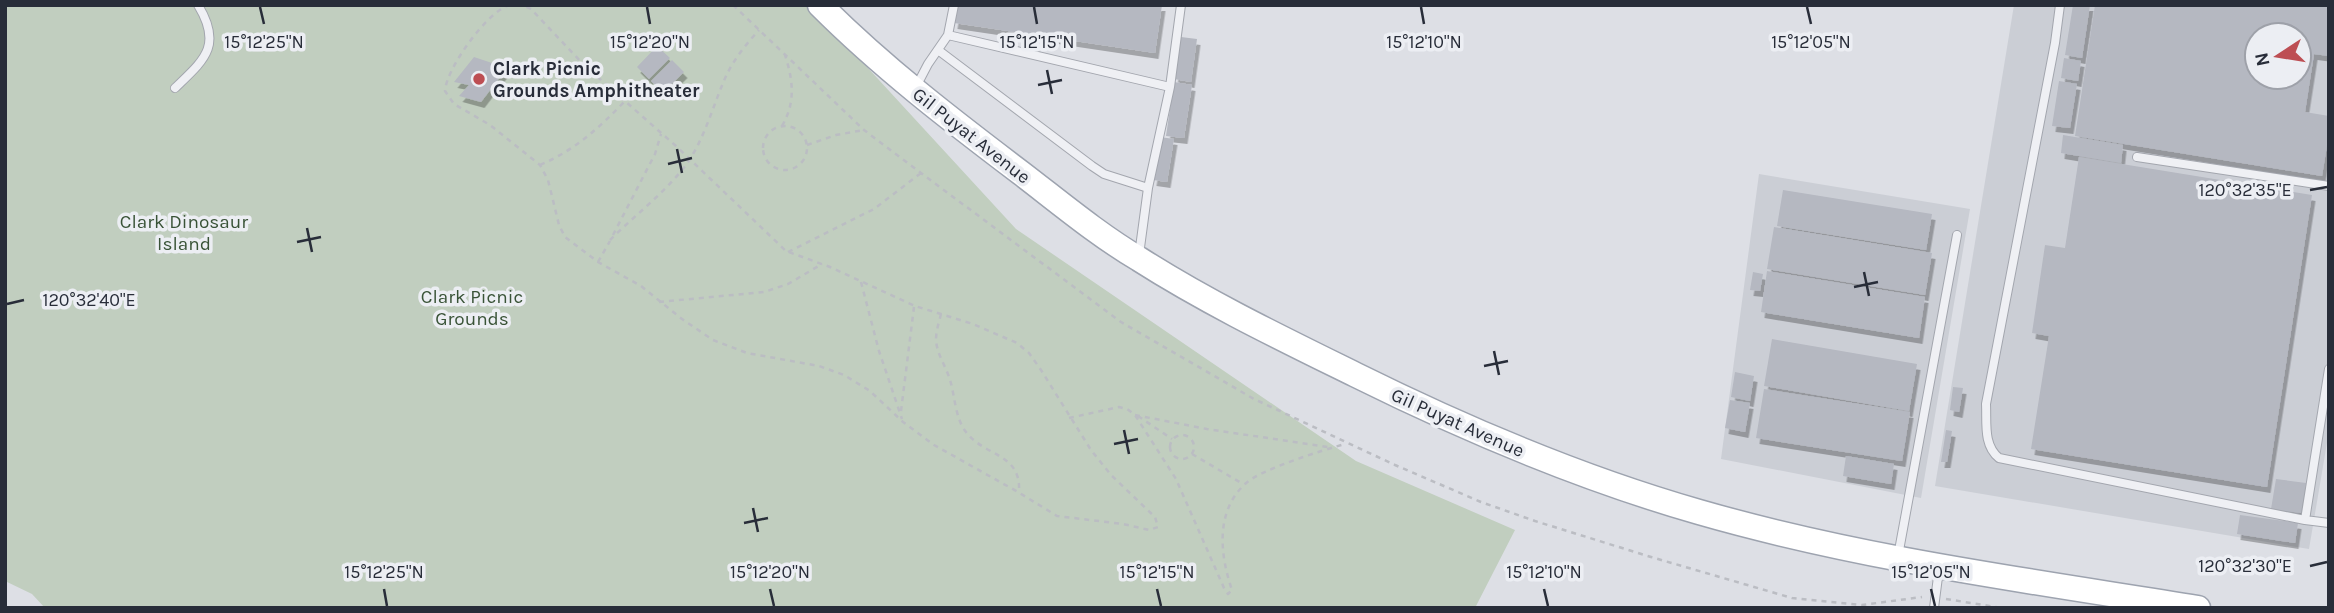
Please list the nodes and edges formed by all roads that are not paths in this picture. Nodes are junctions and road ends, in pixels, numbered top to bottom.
1 (198, 5) edge
2 (820, 5) edge
3 (954, 5) edge
4 (1181, 5) edge
5 (2060, 5) edge
6 (948, 35) junction
7 (938, 50) junction
8 (1170, 87) junction
9 (175, 88) dead end
10 (914, 90) junction
11 (2137, 158) dead end
12 (2329, 186) edge
13 (1148, 188) junction
14 (1957, 235) dead end
15 (1138, 259) junction
16 (2329, 369) edge
17 (2305, 520) junction
18 (2329, 523) edge
19 (1897, 559) junction
20 (1940, 565) junction
21 (1934, 604) edge
22 (2190, 607) edge
23 (1944, 608) edge

1 - 9 lane
2 - 10 main road, Gil Puyat Avenue
3 - 6 lane
4 - 8 lane
5 - 17 lane
6 - 7 lane
6 - 8 lane
7 - 10 lane
7 - 13 lane
8 - 13 lane
10 - 15 main road, Gil Puyat Avenue
11 - 12 lane
13 - 15 lane
14 - 19 lane
15 - 19 main road, Gil Puyat Avenue
16 - 17 lane
17 - 18 lane
19 - 20 main road, Gil Puyat Avenue
20 - 21 lane
20 - 22 main road, Gil Puyat Avenue
21 - 23 lane

